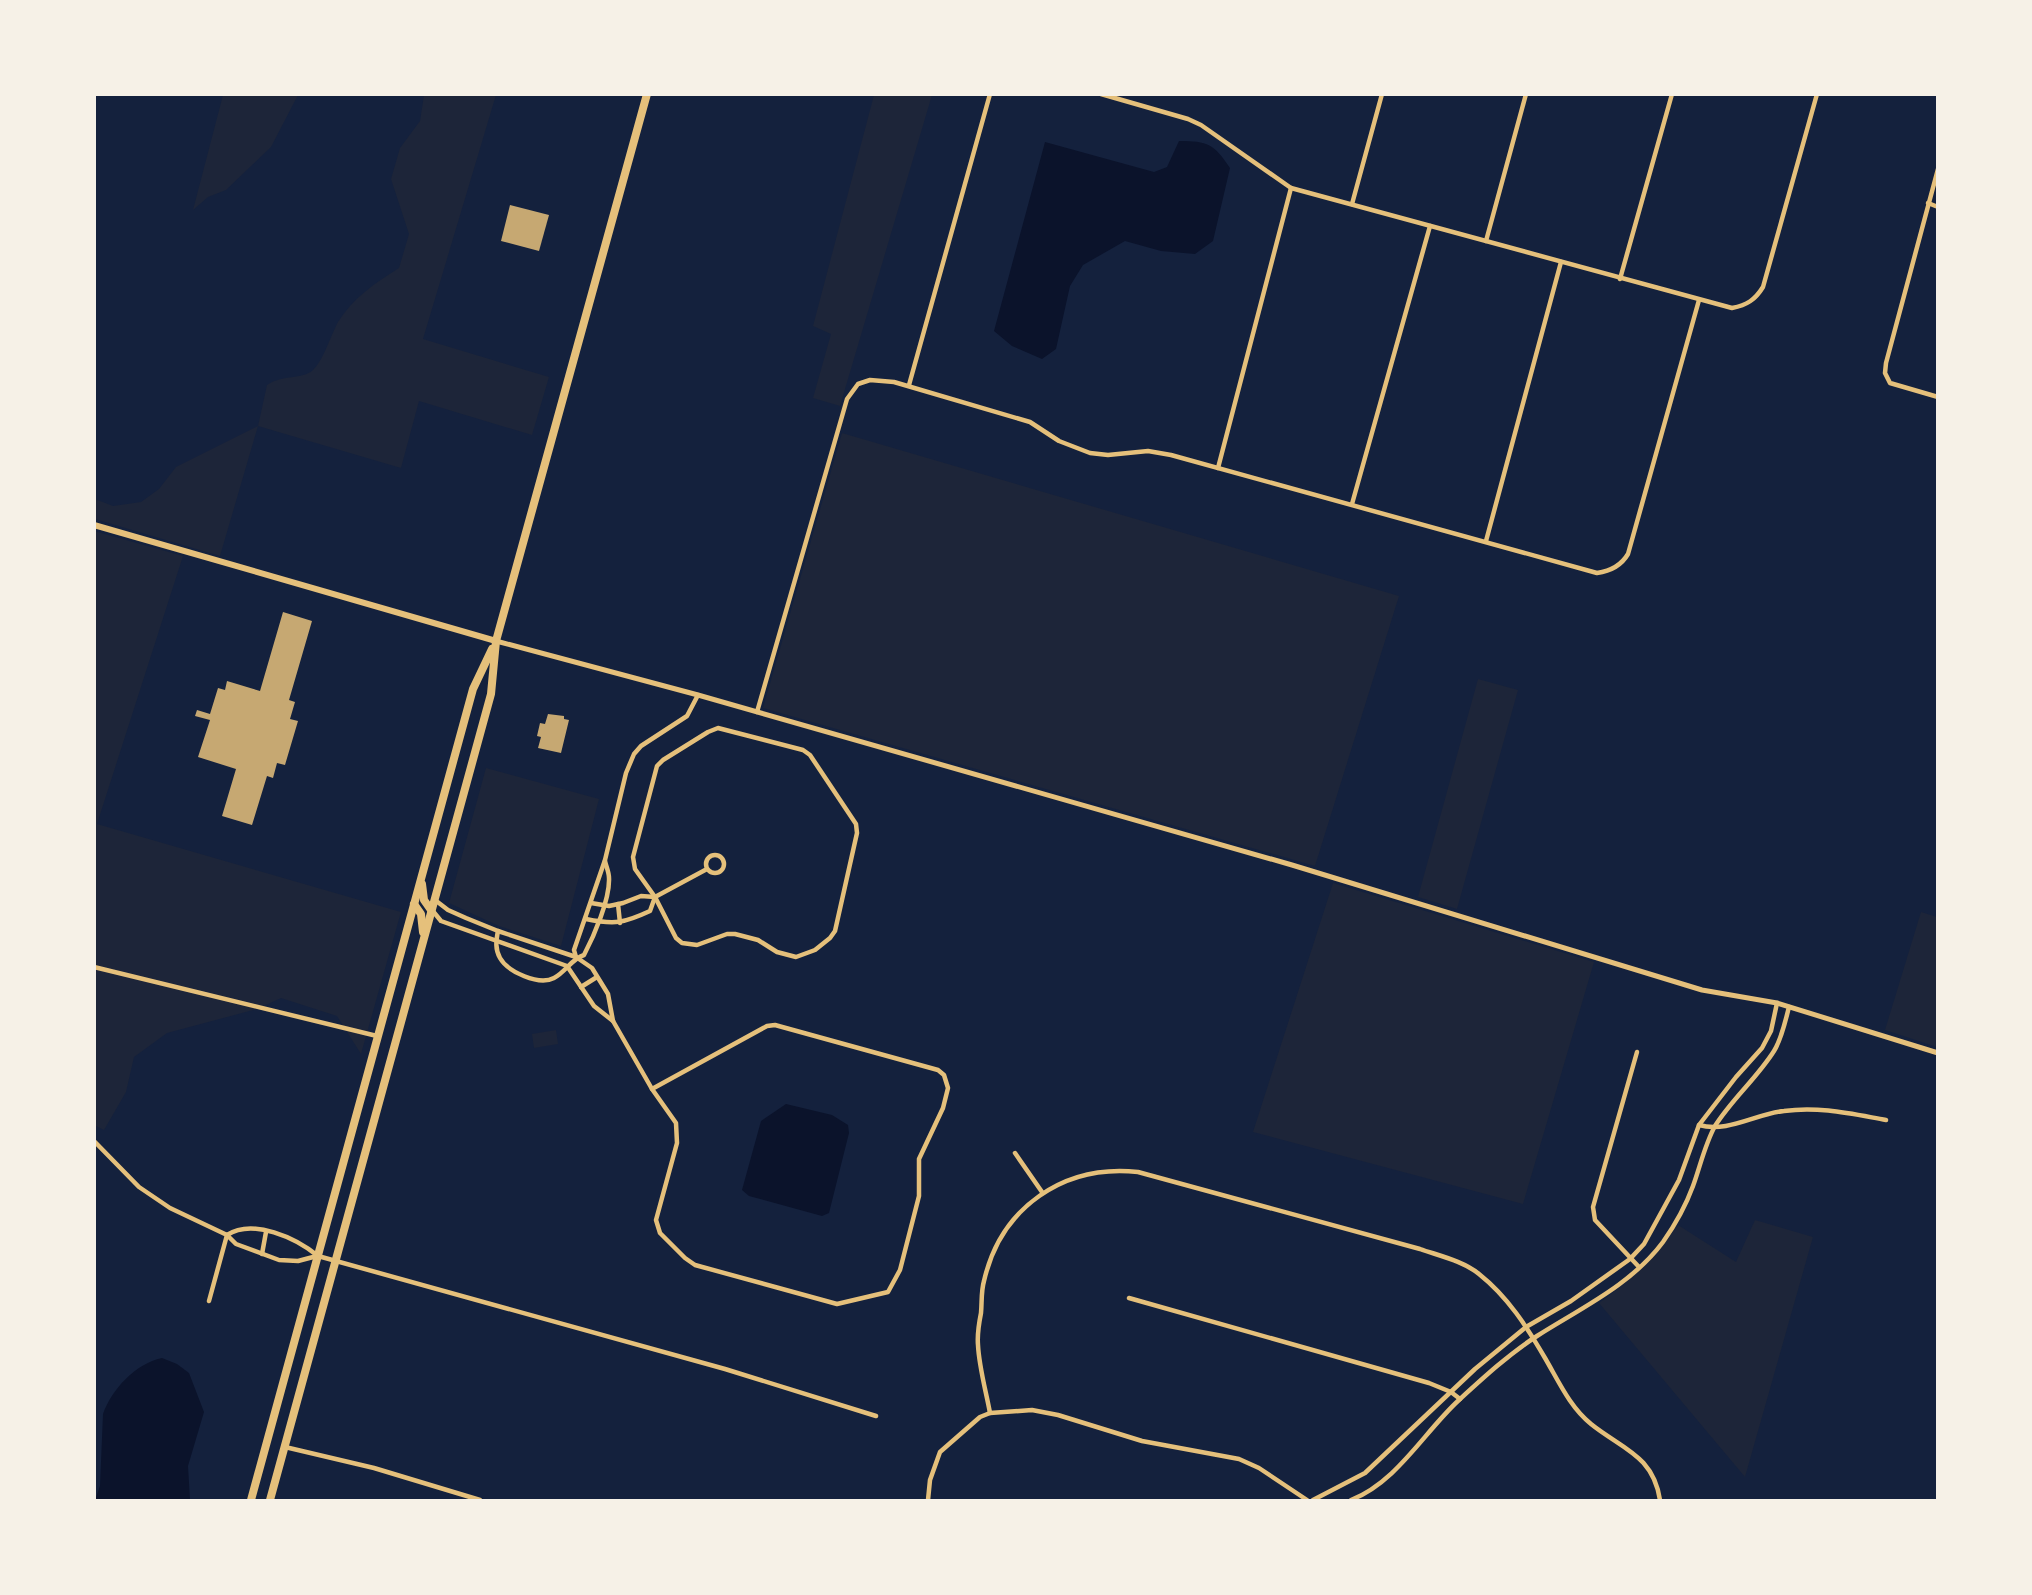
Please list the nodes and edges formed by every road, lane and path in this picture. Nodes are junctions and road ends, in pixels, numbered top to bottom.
1 (647, 94) edge
2 (990, 94) edge
3 (1101, 94) edge
4 (1382, 94) edge
5 (1526, 94) edge
6 (1672, 94) edge
7 (1817, 94) edge
8 (1937, 169) edge
9 (1291, 188) junction
10 (1352, 204) junction
11 (1928, 204) junction
12 (1937, 206) edge
13 (1430, 226) junction
14 (1486, 241) junction
15 (1561, 262) junction
16 (1620, 279) junction
17 (1699, 300) junction
18 (909, 386) junction
19 (1937, 397) edge
20 (1219, 468) junction
21 (1352, 504) junction
22 (94, 525) edge
23 (1486, 541) junction
24 (496, 641) junction
25 (698, 695) junction
26 (757, 712) junction
27 (605, 860) junction
28 (707, 869) junction
29 (421, 877) junction
30 (655, 897) junction
31 (435, 900) junction
32 (591, 903) junction
33 (414, 904) junction
34 (618, 904) junction
35 (603, 906) junction
36 (432, 910) junction
37 (586, 919) junction
38 (597, 922) junction
39 (620, 923) junction
40 (498, 931) junction
41 (424, 938) junction
42 (495, 942) junction
43 (576, 957) junction
44 (567, 966) junction
45 (94, 967) edge
46 (597, 976) junction
47 (581, 987) junction
48 (1777, 1003) junction
49 (1789, 1007) junction
50 (613, 1021) junction
51 (378, 1036) junction
52 (1637, 1052) dead end
53 (1937, 1053) edge
54 (652, 1089) junction
55 (1886, 1121) dead end
56 (1699, 1125) junction
57 (1714, 1129) junction
58 (94, 1141) edge
59 (1015, 1153) dead end
60 (1042, 1192) junction
61 (266, 1232) junction
62 (227, 1235) junction
63 (262, 1254) junction
64 (318, 1256) junction
65 (1630, 1259) junction
66 (336, 1261) junction
67 (1639, 1267) junction
68 (1129, 1298) dead end
69 (209, 1301) dead end
70 (1527, 1327) junction
71 (1534, 1338) junction
72 (1451, 1392) junction
73 (1460, 1399) junction
74 (990, 1413) junction
75 (876, 1416) dead end
76 (285, 1447) junction
77 (251, 1500) edge
78 (270, 1500) edge
79 (480, 1500) edge
80 (928, 1500) edge
81 (1307, 1500) edge
82 (1313, 1500) edge
83 (1352, 1500) edge
84 (1660, 1500) edge

1 - 24 highway
2 - 18 street
3 - 9 street
4 - 10 street
5 - 14 street
6 - 16 street
7 - 17 street
8 - 11 street
9 - 10 street
9 - 20 street
10 - 13 street
11 - 12 street
11 - 19 street
13 - 14 street
13 - 21 street
14 - 15 street
15 - 16 street
15 - 23 street
16 - 17 street
17 - 23 street
18 - 20 street
18 - 26 street
20 - 21 street
21 - 23 street
22 - 24 main road
24 - 25 street
24 - 29 highway
24 - 31 highway
25 - 26 street
25 - 27 street
26 - 48 street
27 - 32 street
27 - 35 street
28 - 28 street
28 - 30 street
29 - 33 highway
29 - 36 highway
30 - 30 street
30 - 34 street
30 - 39 street
31 - 36 highway
31 - 40 street
32 - 35 street
32 - 37 street
33 - 41 highway
33 - 51 highway
34 - 35 street
34 - 39 street
35 - 38 street
36 - 41 highway
36 - 42 street
37 - 38 street
37 - 43 street
38 - 39 street
38 - 43 street
40 - 42 street
40 - 43 street
41 - 66 highway
42 - 44 street
42 - 44 street
43 - 44 street
43 - 46 street
44 - 47 street
45 - 51 street
46 - 47 street
46 - 50 street
47 - 50 street
48 - 49 street
48 - 56 street
49 - 53 street
49 - 57 street
50 - 54 street
51 - 64 highway
52 - 65 street
54 - 54 street
55 - 57 street
56 - 57 street
56 - 65 street
57 - 67 street
58 - 62 street
59 - 60 street
60 - 70 street
60 - 74 street
61 - 62 street
61 - 63 street
61 - 64 street
62 - 63 street
62 - 69 street
63 - 64 street
64 - 66 street
64 - 77 highway
65 - 67 street
65 - 70 street
66 - 75 street
66 - 76 highway
67 - 71 street
68 - 72 street
70 - 71 street
70 - 72 street
71 - 73 street
71 - 84 street
72 - 73 street
72 - 82 street
73 - 83 street
74 - 80 street
74 - 81 street
76 - 78 highway
76 - 79 street

